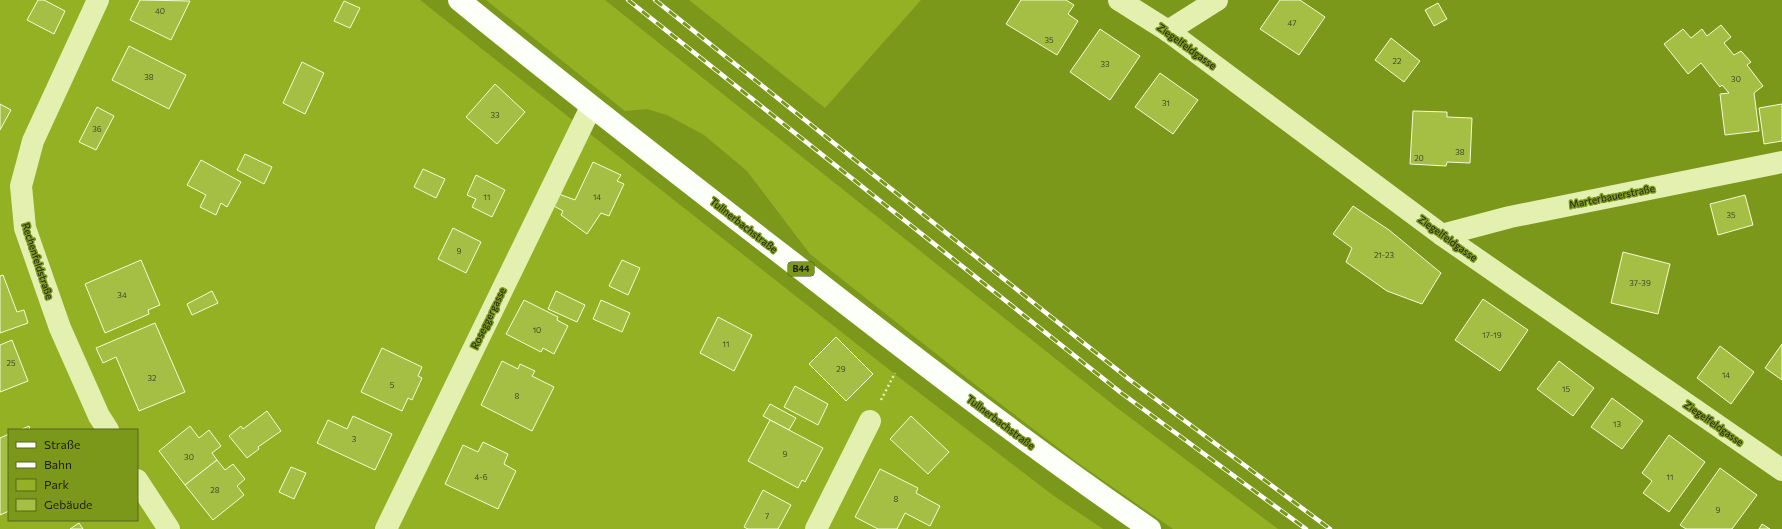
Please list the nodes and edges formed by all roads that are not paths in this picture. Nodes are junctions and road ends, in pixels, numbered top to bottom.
1 (98, 0) edge
2 (459, 0) edge
3 (1119, 0) edge
4 (1217, 0) edge
5 (1168, 30) junction
6 (591, 107) junction
7 (1782, 162) edge
8 (1442, 235) junction
9 (870, 421) road end
10 (107, 429) edge
11 (1782, 470) edge
12 (138, 482) edge
13 (169, 529) edge
14 (386, 529) edge
15 (816, 529) edge
16 (1150, 529) edge

1 - 10 street, Rechenfeldstraße
2 - 6 main road, Tullnerbachstraße / B44
3 - 5 street, Ziegelfeldgasse
4 - 5 street
5 - 8 street, Ziegelfeldgasse
6 - 14 street, Roseggergasse
6 - 16 main road, Tullnerbachstraße / B44
7 - 8 street, Marterbauerstraße
8 - 11 street, Ziegelfeldgasse
9 - 15 street
12 - 13 street

